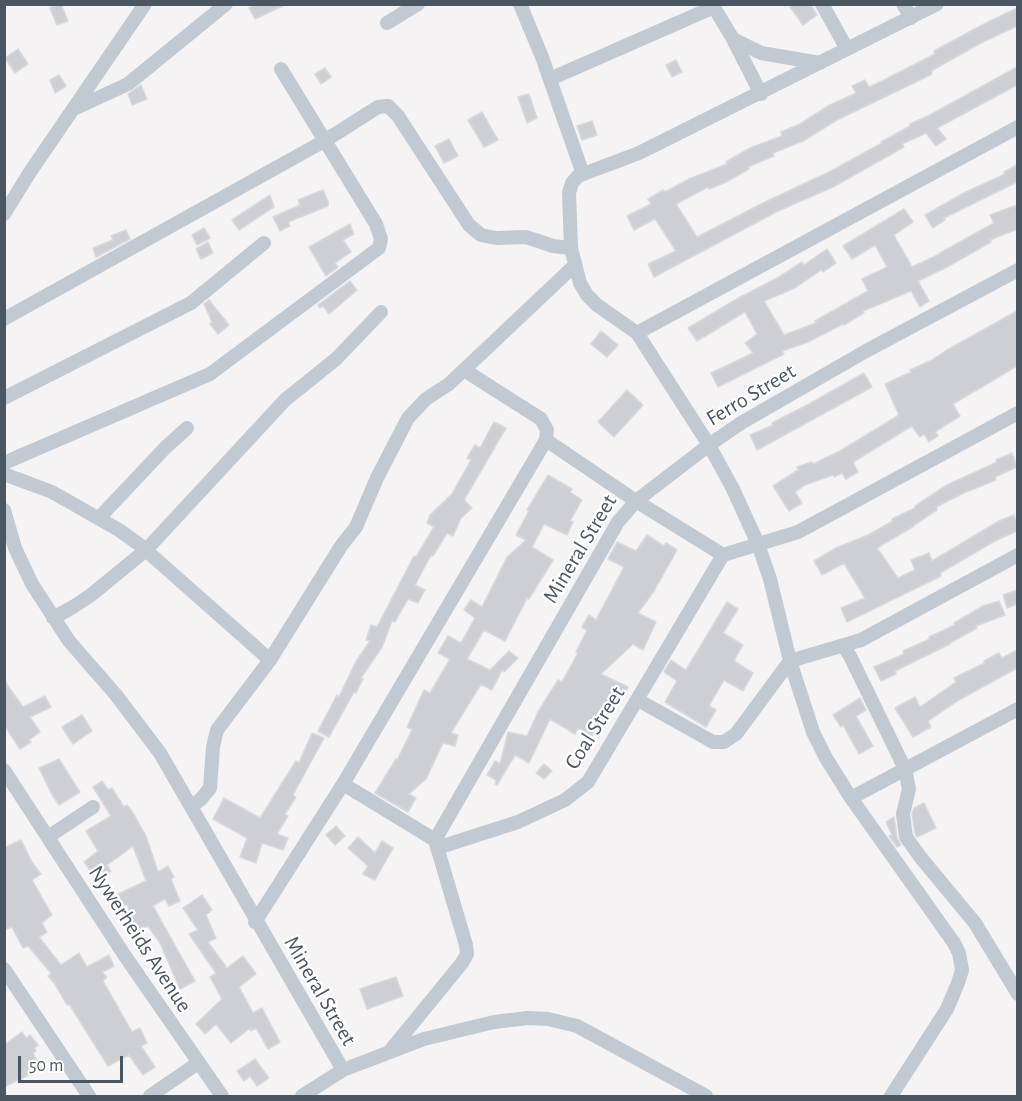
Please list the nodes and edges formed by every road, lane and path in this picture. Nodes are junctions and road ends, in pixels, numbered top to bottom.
1 (145, 4) edge
2 (226, 4) edge
3 (418, 4) edge
4 (520, 4) edge
5 (822, 4) edge
6 (903, 4) edge
7 (937, 4) edge
8 (713, 6) edge
9 (911, 18) junction
10 (387, 23) dead end
11 (733, 39) junction
12 (847, 49) junction
13 (820, 63) junction
14 (281, 69) dead end
15 (550, 79) junction
16 (761, 94) junction
17 (75, 109) junction
18 (1017, 127) edge
19 (326, 140) junction
20 (583, 174) junction
21 (4, 214) edge
22 (264, 243) dead end
23 (571, 248) junction
24 (574, 266) junction
25 (1017, 270) edge
26 (381, 312) dead end
27 (4, 319) edge
28 (637, 333) junction
29 (464, 370) junction
30 (4, 398) edge
31 (1017, 413) edge
32 (187, 428) dead end
33 (546, 440) junction
34 (709, 445) junction
35 (4, 463) edge
36 (4, 474) edge
37 (636, 501) junction
38 (4, 510) edge
39 (99, 518) junction
40 (4, 534) edge
41 (758, 544) junction
42 (15, 548) junction
43 (146, 550) junction
44 (723, 555) junction
45 (1017, 555) edge
46 (53, 618) junction
47 (843, 646) junction
48 (788, 655) junction
49 (270, 660) junction
50 (638, 700) junction
51 (1017, 708) edge
52 (905, 769) junction
53 (4, 770) edge
54 (343, 784) junction
55 (851, 798) junction
56 (93, 807) dead end
57 (191, 807) junction
58 (48, 837) junction
59 (436, 844) junction
60 (255, 922) junction
61 (4, 969) edge
62 (1017, 994) edge
63 (390, 1052) junction
64 (198, 1063) junction
65 (343, 1070) junction
66 (89, 1096) edge
67 (150, 1096) edge
68 (222, 1096) edge
69 (302, 1096) edge
70 (706, 1096) edge
71 (891, 1096) edge

1 - 17 street
2 - 17 street
3 - 10 street
4 - 15 street
5 - 12 street
6 - 9 street
7 - 9 street
8 - 11 street
8 - 15 street
9 - 12 street
11 - 13 street
11 - 16 street
12 - 13 street
13 - 16 street
14 - 19 street
15 - 20 street
16 - 20 street
17 - 21 street
18 - 28 street
19 - 23 street
19 - 27 street
19 - 35 street
20 - 23 street
22 - 30 street
23 - 24 street
24 - 28 street
24 - 29 street
25 - 34 street, Ferro Street
26 - 43 street
28 - 34 street
29 - 33 street
29 - 49 street
31 - 41 street
32 - 39 street
33 - 37 street, Mineral Street
33 - 54 street, Mineral Street
34 - 37 street, Ferro Street
34 - 41 street
36 - 39 street
37 - 44 street
37 - 59 street, Mineral Street
38 - 42 street
39 - 43 street
40 - 42 street
41 - 44 street
41 - 48 street
42 - 46 street, Mineral Street
43 - 46 street
43 - 49 street
44 - 50 street, Coal Street
45 - 47 street
46 - 57 street, Mineral Street
47 - 48 street
47 - 52 street
48 - 50 street
48 - 55 street
49 - 57 street
50 - 59 street, Coal Street
51 - 52 street
52 - 55 street
52 - 62 street
53 - 58 street, Nywerheids Avenue
54 - 59 street
54 - 60 street, Mineral Street
55 - 71 street
56 - 58 street
57 - 60 street, Mineral Street
58 - 64 street, Nywerheids Avenue
59 - 63 street
60 - 65 street, Mineral Street
61 - 66 street
63 - 65 street
63 - 70 street
64 - 67 street
64 - 68 street, Nywerheids Avenue
65 - 69 street, Mineral Street

